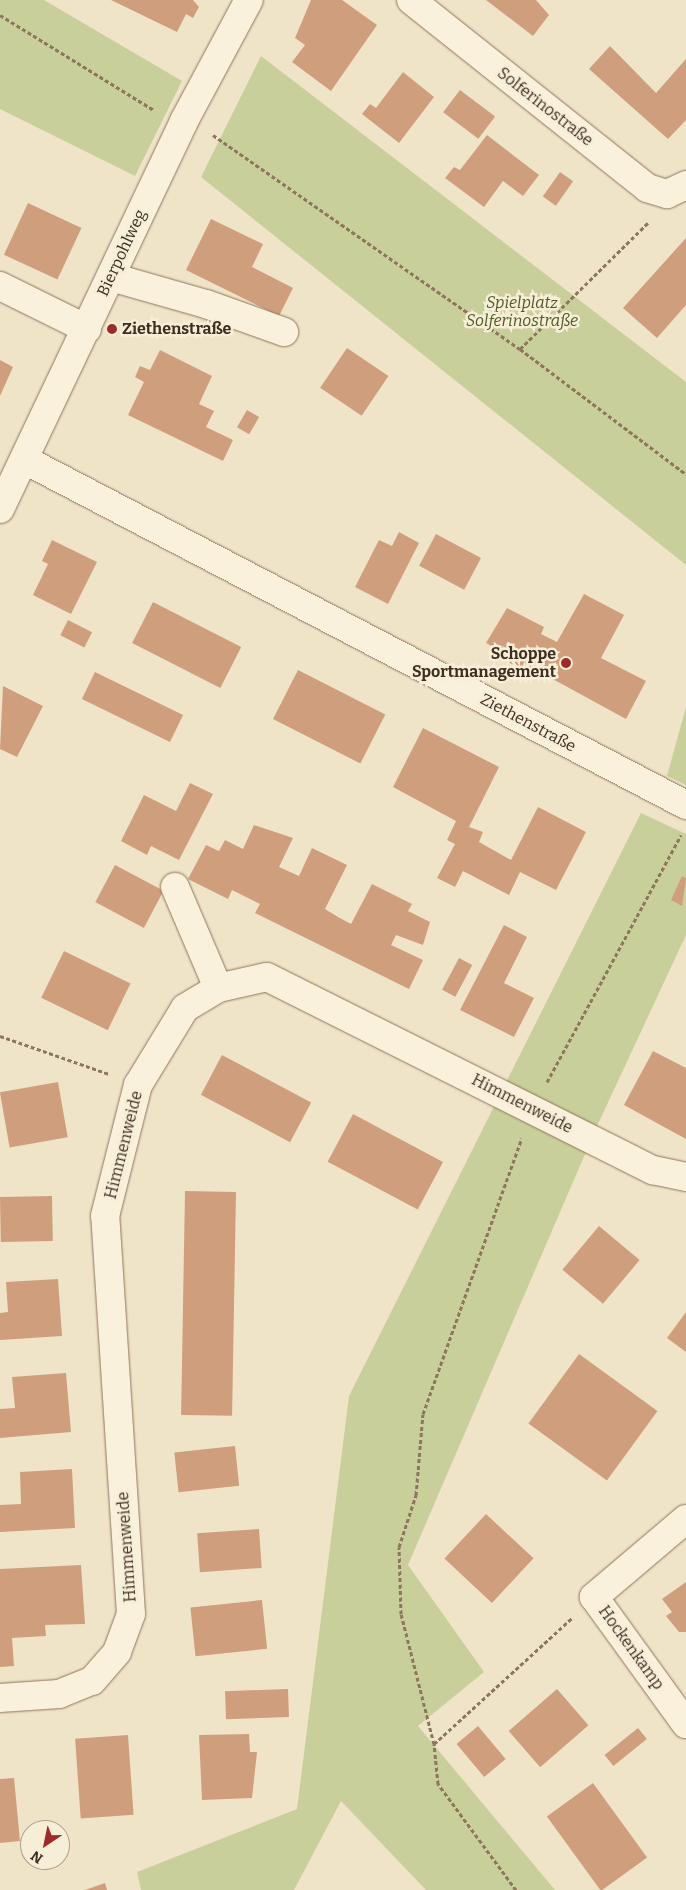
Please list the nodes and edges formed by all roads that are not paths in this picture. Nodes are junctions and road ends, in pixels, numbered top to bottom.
1 (249, 0) edge
2 (411, 0) edge
3 (676, 190) edge
4 (111, 277) junction
5 (0, 286) edge
6 (87, 329) junction
7 (284, 332) dead end
8 (24, 460) junction
9 (0, 509) edge
10 (686, 805) edge
11 (175, 887) dead end
12 (218, 988) junction
13 (686, 1177) edge
14 (686, 1519) edge
15 (0, 1698) edge
16 (686, 1724) edge

1 - 4 street, Bierpohlweg
2 - 3 street, Solferinostraße
4 - 6 street, Bierpohlweg
4 - 7 street
5 - 6 street
6 - 8 street, Bierpohlweg
8 - 9 street, Bierpohlweg
8 - 10 street, Ziethenstraße
11 - 12 street
12 - 13 street, Himmenweide
12 - 15 street, Himmenweide
14 - 16 street, Hockenkamp

